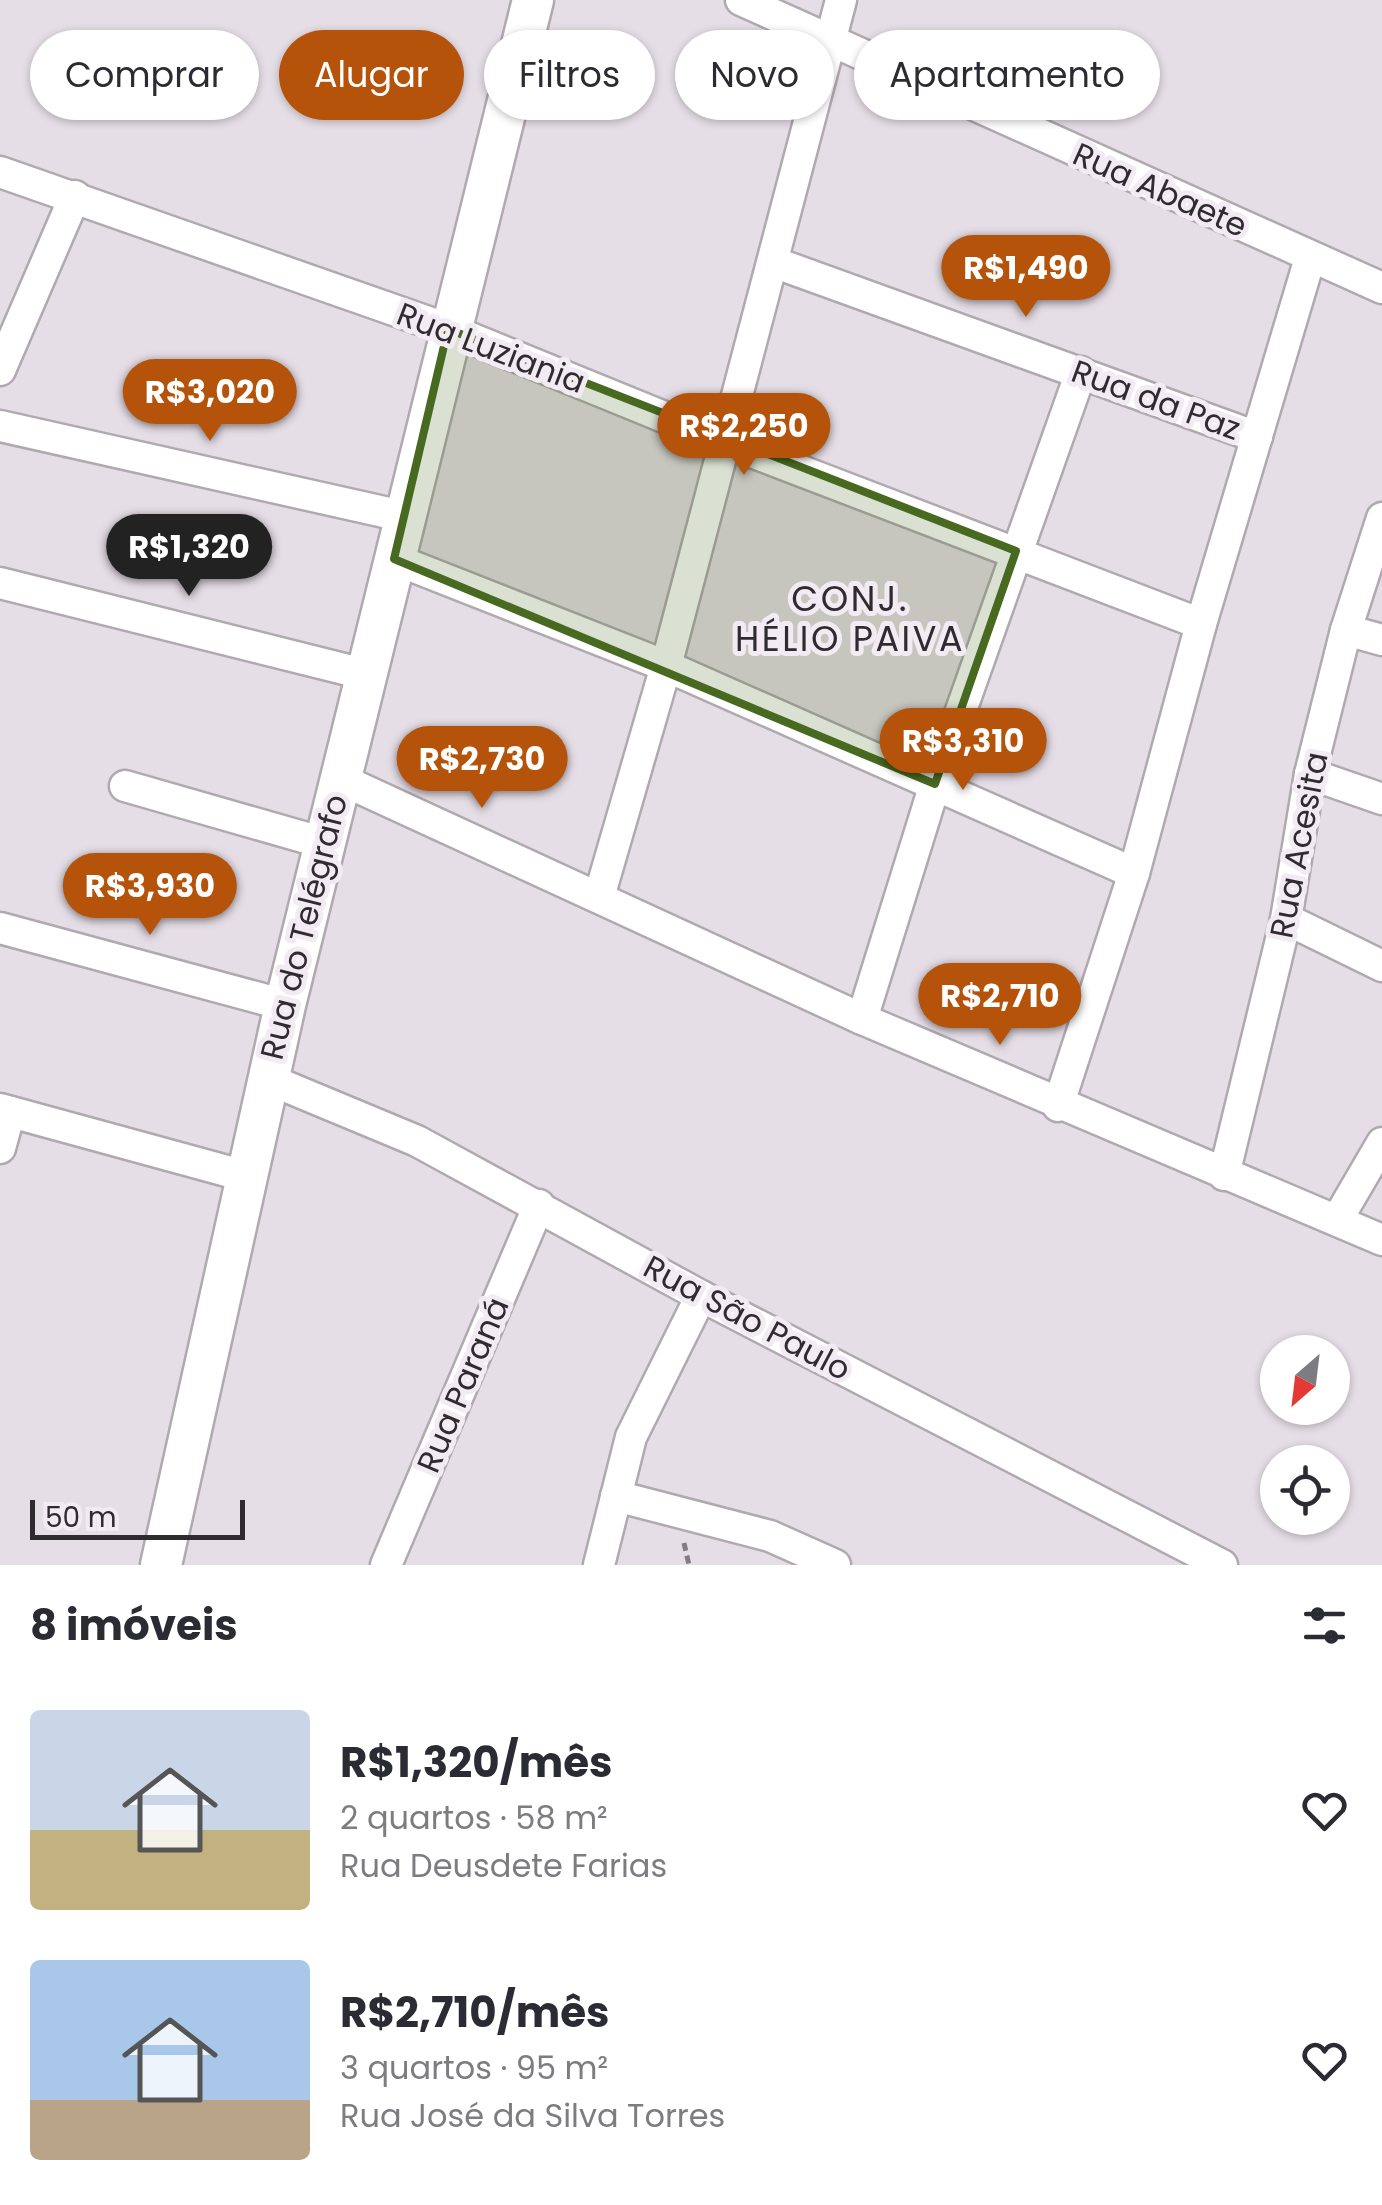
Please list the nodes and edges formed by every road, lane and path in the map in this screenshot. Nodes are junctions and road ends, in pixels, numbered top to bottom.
1 (533, 0) edge
2 (741, 0) edge
3 (842, 0) edge
4 (805, 30) edge
5 (833, 30) edge
6 (834, 44) edge
7 (810, 120) edge
8 (0, 172) edge
9 (75, 196) junction
10 (1310, 258) junction
11 (773, 262) junction
12 (1382, 288) edge
13 (448, 329) junction
14 (0, 370) edge
15 (1081, 372) junction
16 (0, 426) edge
17 (1257, 437) junction
18 (722, 441) junction
19 (402, 516) junction
20 (1382, 518) edge
21 (1016, 550) junction
22 (394, 559) junction
23 (0, 582) edge
24 (1200, 624) junction
25 (1346, 630) junction
26 (1382, 640) edge
27 (666, 666) junction
28 (364, 674) junction
29 (1310, 774) junction
30 (340, 779) junction
31 (935, 784) junction
32 (125, 786) dead end
33 (1382, 799) edge
34 (324, 843) junction
35 (1134, 873) junction
36 (599, 897) junction
37 (1286, 919) junction
38 (0, 928) edge
39 (1382, 966) edge
40 (285, 1006) junction
41 (862, 1020) junction
42 (268, 1079) junction
43 (1058, 1106) junction
44 (5, 1110) edge
45 (1382, 1143) edge
46 (0, 1148) edge
47 (1224, 1175) junction
48 (245, 1176) junction
49 (539, 1205) junction
50 (1336, 1220) junction
51 (1382, 1240) edge
52 (701, 1296) junction
53 (616, 1496) junction
54 (161, 1565) edge
55 (386, 1565) edge
56 (599, 1565) edge
57 (835, 1565) edge
58 (1222, 1565) edge

1 - 13 street, Rua do Telégrafo
2 - 4 street, Rua Abaete
3 - 5 street
6 - 10 street, Rua Abaete
7 - 11 street
8 - 9 street, Rua Luziania
9 - 13 street, Rua Luziania
9 - 14 street
10 - 12 street, Rua Abaete
10 - 17 street
11 - 15 street, Rua da Paz
11 - 18 street
13 - 18 street, Rua Luziania
13 - 19 street, Rua do Telégrafo
15 - 17 street, Rua da Paz
15 - 21 street
16 - 19 street
17 - 24 street
18 - 21 street, Rua Luziania
18 - 27 street
19 - 22 street, Rua do Telégrafo
20 - 25 street, Rua Acesita
21 - 24 street, Rua Luziania
21 - 31 street
22 - 27 street
22 - 28 street, Rua do Telégrafo
23 - 28 street
24 - 35 street
25 - 26 street
25 - 29 street, Rua Acesita
27 - 31 street
27 - 36 street
28 - 30 street, Rua do Telégrafo
29 - 33 street
29 - 37 street, Rua Acesita
30 - 34 street, Rua do Telégrafo
30 - 36 street
31 - 35 street
31 - 41 street
32 - 34 street
34 - 40 street, Rua do Telégrafo
35 - 43 street
36 - 41 street
37 - 39 street
37 - 47 street, Rua Acesita
38 - 40 street
40 - 42 street, Rua do Telégrafo
41 - 43 street
42 - 48 street, Rua do Telégrafo
42 - 49 street, Rua São Paulo
43 - 47 street
44 - 46 street
44 - 48 street
45 - 50 street
47 - 50 street
48 - 54 street, Rua do Telégrafo
49 - 52 street, Rua São Paulo
49 - 55 street, Rua Paraná
50 - 51 street
52 - 53 street
52 - 58 street, Rua São Paulo
53 - 56 street
53 - 57 street

